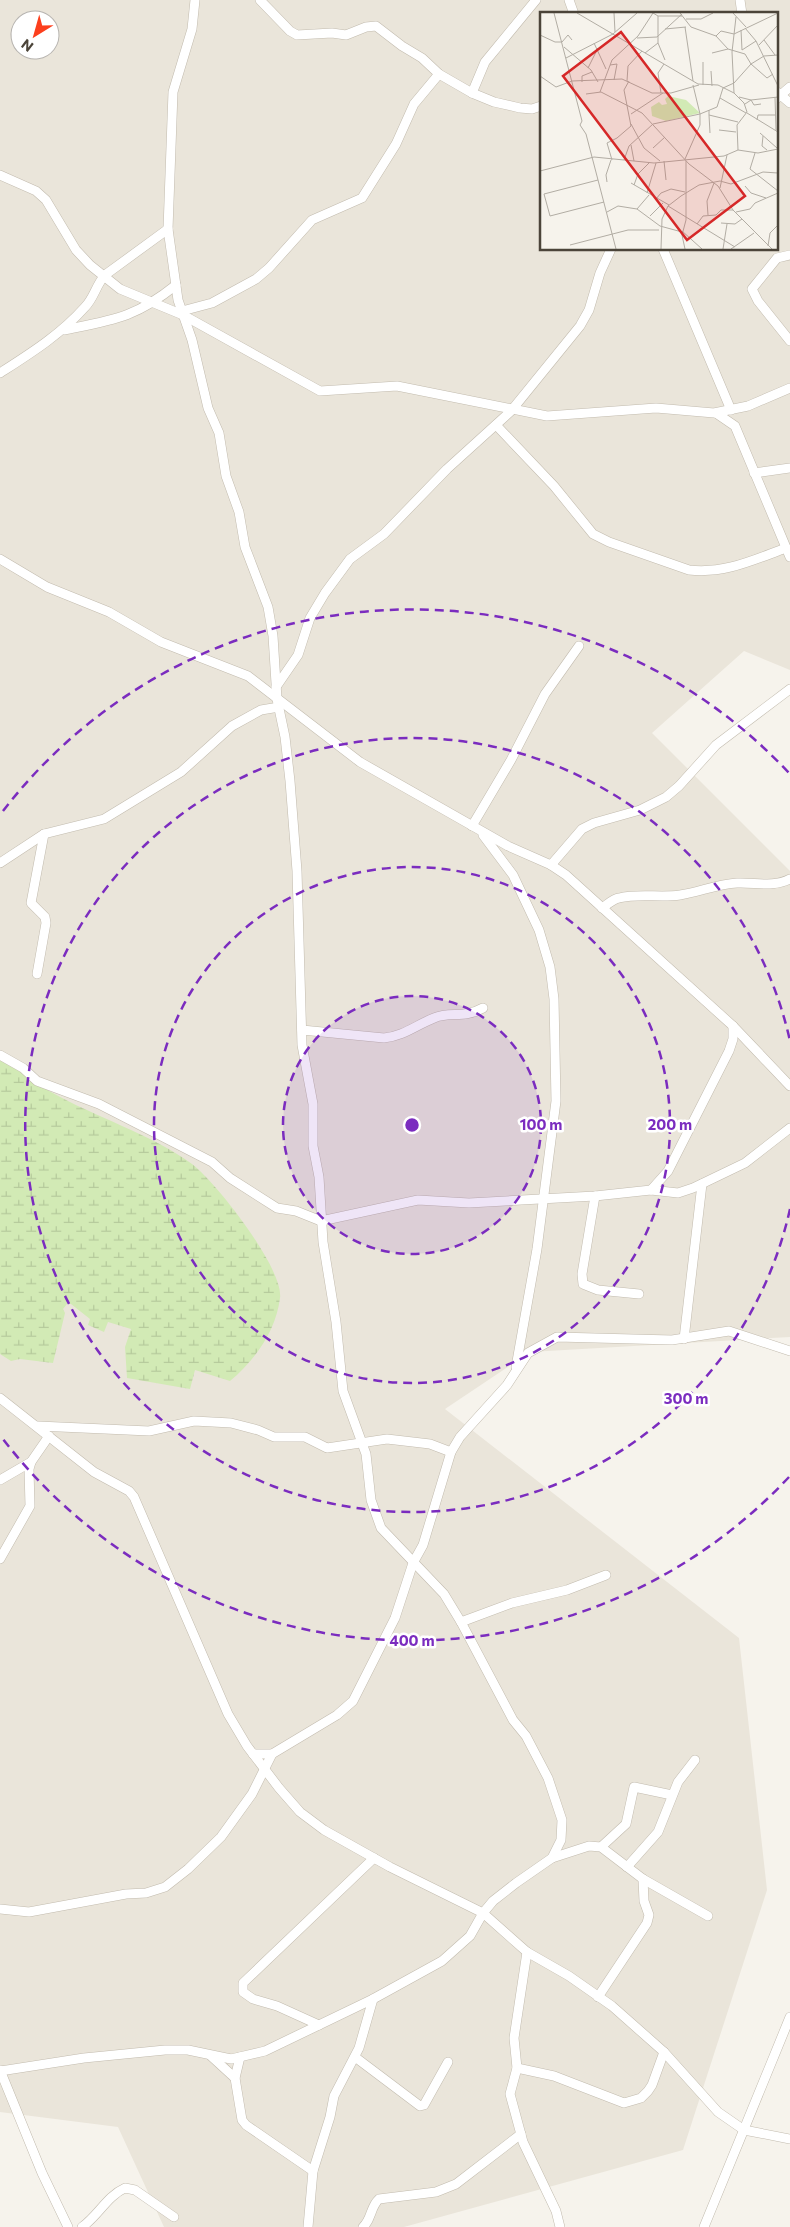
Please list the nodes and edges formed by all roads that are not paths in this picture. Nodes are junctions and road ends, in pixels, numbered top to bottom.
1 (195, 0) edge
2 (260, 0) edge
3 (536, 0) edge
4 (569, 0) edge
5 (573, 12) edge
6 (438, 74) junction
7 (790, 87) edge
8 (472, 93) junction
9 (778, 95) edge
10 (790, 103) edge
11 (540, 106) edge
12 (0, 175) edge
13 (168, 229) junction
14 (612, 250) edge
15 (663, 250) edge
16 (790, 255) edge
17 (105, 275) junction
18 (176, 285) junction
19 (154, 302) junction
20 (182, 313) junction
21 (63, 330) junction
22 (790, 341) edge
23 (0, 373) edge
24 (790, 388) edge
25 (734, 409) junction
26 (511, 411) junction
27 (716, 413) junction
28 (496, 425) junction
29 (734, 426) junction
30 (790, 468) edge
31 (754, 473) junction
32 (788, 553) edge
33 (0, 559) edge
34 (579, 646) dead end
35 (276, 687) junction
36 (790, 689) edge
37 (278, 703) junction
38 (475, 827) junction
39 (44, 834) junction
40 (0, 863) edge
41 (551, 865) junction
42 (790, 879) edge
43 (602, 908) junction
44 (37, 974) dead end
45 (483, 1008) dead end
46 (733, 1026) junction
47 (302, 1030) junction
48 (0, 1055) edge
49 (790, 1086) edge
50 (790, 1128) edge
51 (702, 1184) junction
52 (651, 1190) junction
53 (595, 1196) junction
54 (543, 1198) junction
55 (321, 1221) junction
56 (639, 1294) dead end
57 (684, 1339) junction
58 (790, 1351) edge
59 (516, 1370) junction
60 (0, 1398) edge
61 (38, 1426) junction
62 (49, 1436) junction
63 (362, 1442) junction
64 (451, 1452) junction
65 (31, 1462) junction
66 (0, 1480) edge
67 (0, 1559) edge
68 (413, 1563) junction
69 (606, 1575) dead end
70 (461, 1622) junction
71 (253, 1754) junction
72 (272, 1754) junction
73 (695, 1760) dead end
74 (266, 1770) junction
75 (672, 1795) junction
76 (561, 1840) junction
77 (601, 1847) junction
78 (576, 1850) junction
79 (374, 1858) junction
80 (552, 1858) junction
81 (627, 1867) junction
82 (643, 1879) junction
83 (0, 1909) edge
84 (483, 1913) junction
85 (708, 1916) dead end
86 (527, 1952) junction
87 (598, 1997) junction
88 (373, 1999) junction
89 (790, 2017) edge
90 (319, 2025) junction
91 (664, 2052) junction
92 (210, 2055) junction
93 (240, 2057) junction
94 (355, 2057) junction
95 (448, 2062) dead end
96 (517, 2068) junction
97 (0, 2070) edge
98 (235, 2078) junction
99 (744, 2130) junction
100 (521, 2134) junction
101 (790, 2139) edge
102 (312, 2171) junction
103 (174, 2217) dead end
104 (68, 2227) edge
105 (82, 2227) edge
106 (308, 2227) edge
107 (363, 2227) edge
108 (560, 2227) edge
109 (704, 2227) edge

1 - 13 street
2 - 6 street
3 - 8 street
4 - 5 street
6 - 8 street
6 - 20 street
7 - 9 street
8 - 11 street
9 - 10 street
12 - 17 street
13 - 17 street
13 - 18 street
14 - 26 street
15 - 25 street
16 - 22 street
17 - 19 street
17 - 21 street
18 - 19 street
18 - 20 street
19 - 20 street
19 - 21 street
20 - 26 street
20 - 35 street
21 - 23 street
24 - 25 street
25 - 27 street
25 - 29 street
26 - 27 street
26 - 28 street
27 - 29 street
28 - 32 street
28 - 35 street
29 - 31 street
30 - 31 street
31 - 32 street
33 - 37 street
34 - 38 street
35 - 37 street
36 - 41 street
37 - 38 street
37 - 39 street
37 - 47 street
38 - 41 street
38 - 54 street
39 - 40 street
39 - 44 street
41 - 43 street
42 - 43 street
43 - 46 street
45 - 47 street
46 - 49 street
46 - 52 street
47 - 55 street
48 - 55 street
50 - 51 street
51 - 52 street
51 - 57 street
52 - 53 street
53 - 54 street
53 - 56 street
54 - 55 street
54 - 59 street
55 - 63 street
57 - 58 street
57 - 59 street
59 - 64 street
60 - 61 street
61 - 62 street
61 - 63 street
62 - 65 street
62 - 71 street
63 - 64 street
63 - 68 street
64 - 68 street
65 - 66 street
65 - 67 street
68 - 70 street
68 - 72 street
69 - 70 street
70 - 76 street
71 - 72 street
71 - 74 street
72 - 74 street
73 - 75 street
74 - 79 street
74 - 83 street
75 - 77 street
75 - 81 street
76 - 78 street
76 - 80 street
77 - 78 street
77 - 81 street
78 - 80 street
79 - 84 street
79 - 90 street
80 - 84 street
81 - 82 street
82 - 85 street
82 - 87 street
84 - 86 street
84 - 88 street
86 - 87 street
86 - 96 street
87 - 91 street
88 - 90 street
88 - 94 street
89 - 99 street
90 - 93 street
91 - 96 street
91 - 99 street
92 - 93 street
92 - 97 street
92 - 98 street
93 - 98 street
94 - 95 street
94 - 102 street
96 - 100 street
97 - 104 street
98 - 102 street
99 - 101 street
99 - 109 street
100 - 107 street
100 - 108 street
102 - 106 street
103 - 105 street

